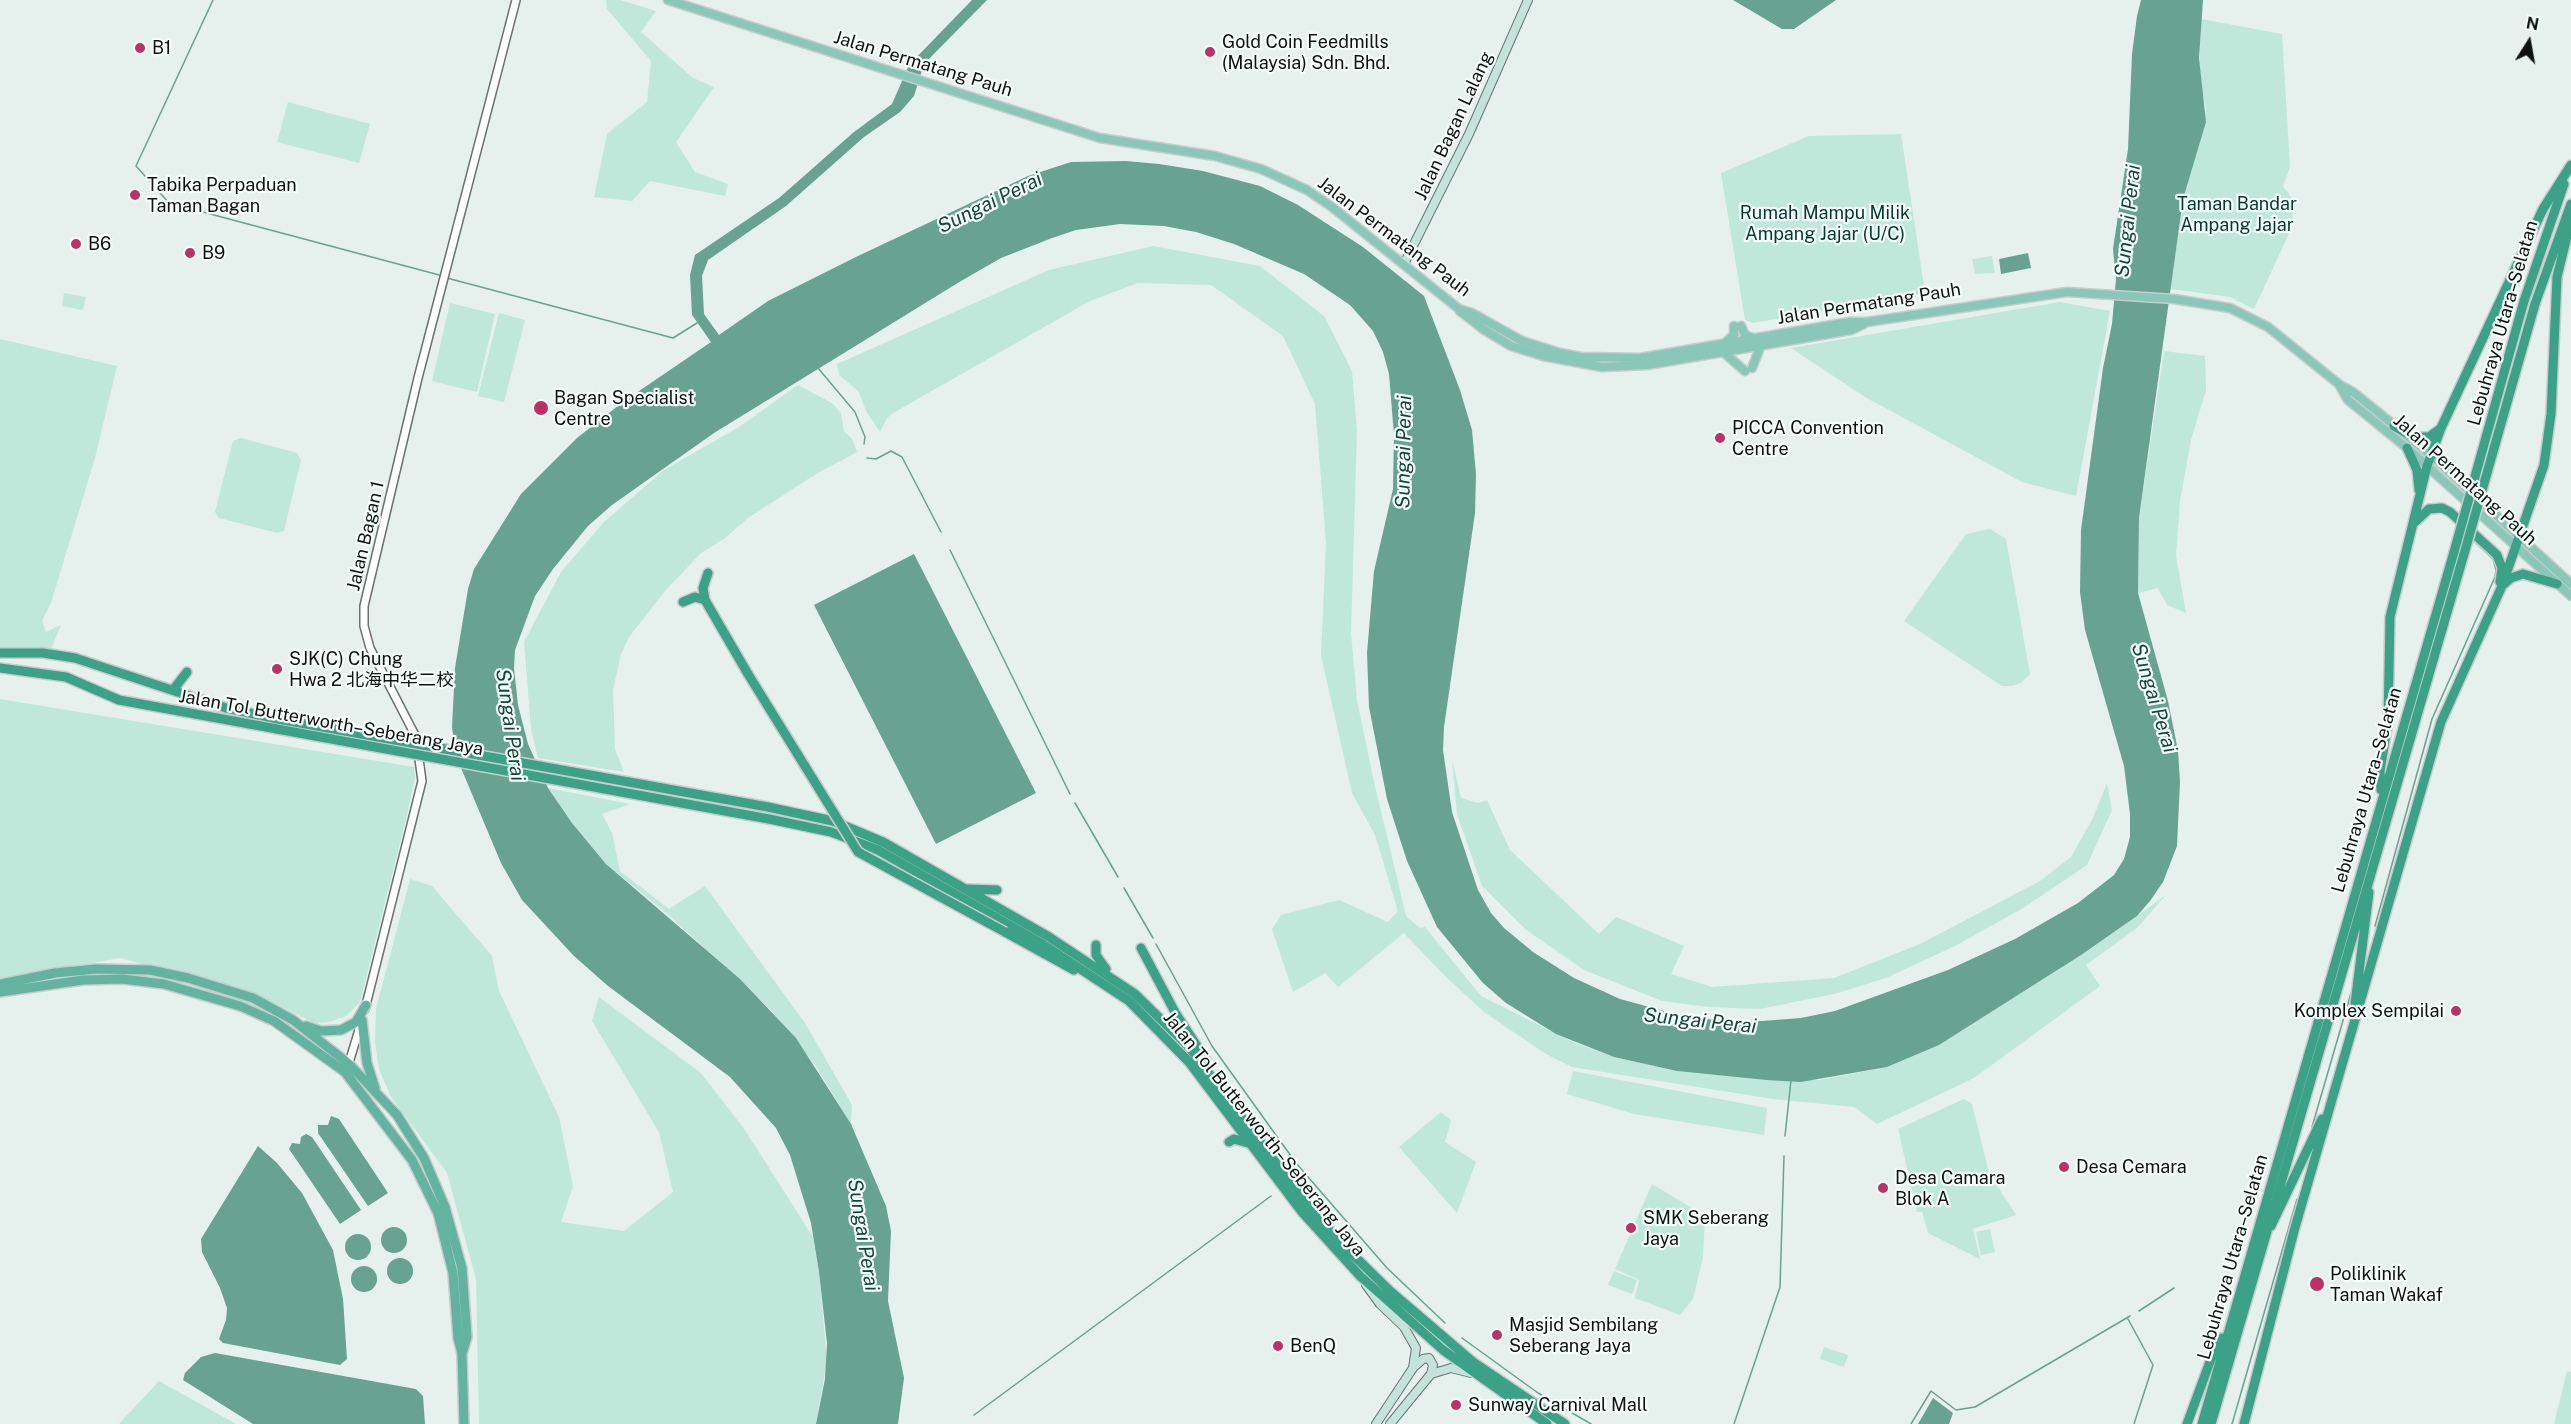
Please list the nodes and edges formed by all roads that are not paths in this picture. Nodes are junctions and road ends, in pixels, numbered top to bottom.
1 (516, 0) edge
2 (668, 0) edge
3 (1528, 0) edge
4 (2571, 166) edge
5 (2571, 204) edge
6 (2571, 220) edge
7 (1404, 264) junction
8 (1758, 342) junction
9 (1721, 348) junction
10 (2340, 385) junction
11 (2394, 426) junction
12 (2441, 428) junction
13 (2407, 448) junction
14 (2431, 455) junction
15 (2427, 466) junction
16 (2420, 498) junction
17 (2414, 524) junction
18 (2521, 536) junction
19 (2517, 548) junction
20 (708, 573) dead end
21 (2557, 584) junction
22 (2571, 584) edge
23 (2502, 586) junction
24 (2571, 596) edge
25 (2496, 597) junction
26 (705, 600) junction
27 (683, 602) dead end
28 (0, 653) edge
29 (0, 668) edge
30 (187, 672) dead end
31 (173, 690) junction
32 (227, 696) dead end
33 (226, 708) junction
34 (277, 724) junction
35 (2382, 796) junction
36 (2372, 869) junction
37 (966, 889) junction
38 (997, 890) dead end
39 (1096, 945) dead end
40 (1141, 948) dead end
41 (0, 984) edge
42 (1114, 984) junction
43 (13, 986) junction
44 (0, 992) edge
45 (366, 1005) junction
46 (293, 1020) junction
47 (362, 1020) junction
48 (2350, 1038) junction
49 (347, 1068) junction
50 (376, 1091) junction
51 (1226, 1092) junction
52 (2332, 1098) junction
53 (1229, 1142) dead end
54 (1248, 1143) junction
55 (2264, 1235) junction
56 (1360, 1276) junction
57 (2228, 1329) junction
58 (462, 1354) junction
59 (1413, 1368) junction
60 (1431, 1374) junction
61 (1473, 1374) junction
62 (464, 1424) edge
63 (1376, 1424) edge
64 (1390, 1424) edge
65 (1547, 1424) edge
66 (1565, 1424) edge
67 (2187, 1424) edge
68 (2202, 1424) edge
69 (2211, 1424) edge
70 (2244, 1424) edge

1 - 45 street, Jalan Bagan 1
2 - 7 main road, Jalan Permatang Pauh
3 - 7 main road, Jalan Bagan Lalang
4 - 12 highway
4 - 35 highway, Lebuhraya Utara–Selatan, bridge
5 - 36 highway, Lebuhraya Utara–Selatan, bridge
6 - 18 highway
7 - 9 main road, Jalan Permatang Pauh
8 - 9 main road, Jalan Permatang Pauh
8 - 9 main road
8 - 9 main road
8 - 10 main road, Jalan Permatang Pauh
10 - 11 main road, Jalan Permatang Pauh
10 - 13 main road, Jalan Permatang Pauh
11 - 12 highway
11 - 14 main road, Jalan Permatang Pauh
12 - 14 highway
13 - 15 main road, Jalan Permatang Pauh
13 - 16 highway
14 - 15 highway
14 - 18 main road, Jalan Permatang Pauh
15 - 16 highway
15 - 19 main road, Jalan Permatang Pauh
16 - 17 highway
17 - 25 highway
17 - 35 highway
18 - 19 highway
18 - 22 main road, Jalan Permatang Pauh
19 - 21 main road, Jalan Permatang Pauh
19 - 23 highway
20 - 26 highway
21 - 23 highway
21 - 24 main road, Jalan Permatang Pauh
23 - 25 highway
25 - 48 highway
26 - 27 highway
26 - 42 highway, bridge
28 - 31 highway, Jalan Tol Butterworth–Seberang Jaya
29 - 34 highway, Jalan Tol Butterworth–Seberang Jaya
30 - 31 highway
31 - 33 highway, Jalan Tol Butterworth–Seberang Jaya
32 - 33 highway
33 - 34 highway, Jalan Tol Butterworth–Seberang Jaya
34 - 37 highway, Jalan Tol Butterworth–Seberang Jaya, bridge
34 - 42 highway, Jalan Tol Butterworth–Seberang Jaya, bridge
35 - 57 highway, Lebuhraya Utara–Selatan
36 - 48 highway
36 - 55 highway, Lebuhraya Utara–Selatan
37 - 38 highway
37 - 42 highway, Jalan Tol Butterworth–Seberang Jaya
39 - 42 highway
40 - 51 highway
41 - 43 highway
42 - 51 highway, Jalan Tol Butterworth–Seberang Jaya
42 - 54 highway, Jalan Tol Butterworth–Seberang Jaya
43 - 44 highway
43 - 46 highway
43 - 49 highway
45 - 46 highway
45 - 47 street, Jalan Bagan 1
46 - 49 highway
47 - 49 street, Jalan Bagan 1
47 - 50 highway
48 - 52 highway
49 - 50 highway
49 - 58 highway
50 - 58 highway
51 - 66 highway, Jalan Tol Butterworth–Seberang Jaya
52 - 55 highway
52 - 70 highway
53 - 54 highway
54 - 56 highway, Jalan Tol Butterworth–Seberang Jaya
55 - 69 highway, Lebuhraya Utara–Selatan
56 - 59 main road
56 - 61 highway, Jalan Tol Butterworth–Seberang Jaya
57 - 67 highway
57 - 68 highway, Lebuhraya Utara–Selatan
58 - 62 highway
59 - 60 main road
59 - 63 main road
60 - 61 main road
60 - 64 main road
61 - 65 highway, Jalan Tol Butterworth–Seberang Jaya

